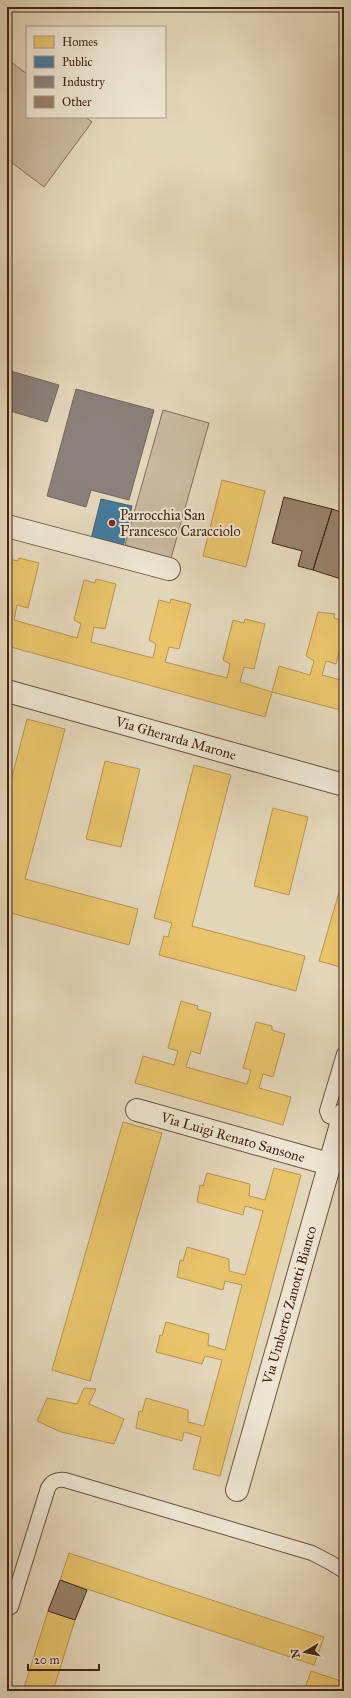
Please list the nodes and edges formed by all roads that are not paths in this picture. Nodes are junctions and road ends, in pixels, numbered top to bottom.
1 (7, 526) edge
2 (169, 569) dead end
3 (7, 691) edge
4 (344, 785) edge
5 (344, 1054) edge
6 (137, 1110) dead end
7 (343, 1117) edge
8 (329, 1164) junction
9 (237, 1490) dead end
10 (344, 1571) edge
11 (11, 1607) dead end

1 - 2 street
3 - 4 street, Via Gherarda Marone
5 - 7 lane, Via Umberto Zanotti Bianco
6 - 8 street, Via Luigi Renato Sansone
7 - 8 street, Via Umberto Zanotti Bianco
8 - 9 street, Via Umberto Zanotti Bianco
10 - 11 lane

